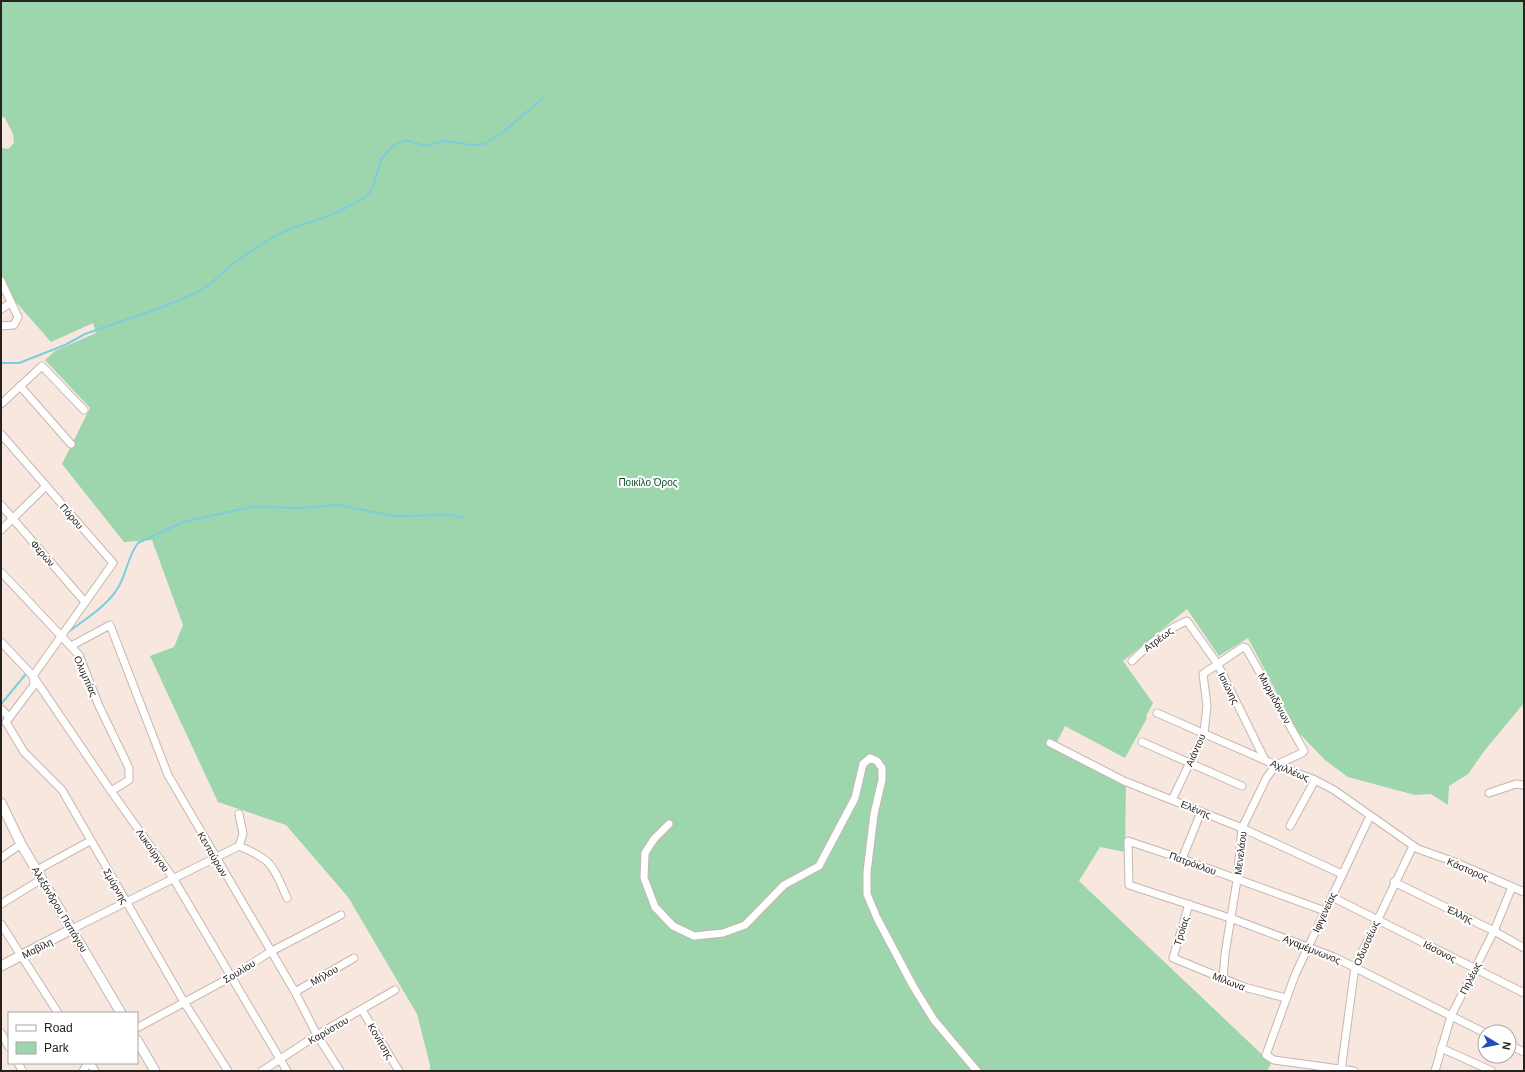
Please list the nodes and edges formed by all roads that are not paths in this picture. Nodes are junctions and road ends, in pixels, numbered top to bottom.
1 (1, 281) edge
2 (11, 303) junction
3 (1, 308) edge
4 (1, 326) edge
5 (20, 386) junction
6 (1, 404) edge
7 (84, 410) dead end
8 (1, 434) edge
9 (71, 444) dead end
10 (46, 486) junction
11 (1, 504) edge
12 (13, 518) junction
13 (1, 530) edge
14 (1, 572) edge
15 (85, 602) junction
16 (1187, 621) joint
17 (61, 635) junction
18 (1, 642) edge
19 (71, 646) junction
20 (1132, 661) dead end
21 (1217, 664) junction
22 (32, 676) junction
23 (1, 709) edge
24 (1157, 713) dead end
25 (9, 717) junction
26 (1204, 733) junction
27 (1142, 742) dead end
28 (1050, 743) dead end
29 (1264, 758) junction
30 (1190, 763) junction
31 (1276, 765) junction
32 (1315, 780) junction
33 (1524, 785) edge
34 (1242, 786) dead end
35 (111, 791) junction
36 (1489, 793) dead end
37 (1172, 800) junction
38 (1, 803) edge
39 (1201, 812) junction
40 (239, 814) dead end
41 (1370, 816) junction
42 (669, 824) dead end
43 (1290, 826) dead end
44 (1242, 828) junction
45 (90, 841) junction
46 (21, 844) junction
47 (240, 846) junction
48 (1413, 846) junction
49 (215, 857) junction
50 (1, 858) edge
51 (1182, 858) junction
52 (37, 870) junction
53 (1342, 874) junction
54 (173, 878) junction
55 (42, 879) junction
56 (1237, 880) junction
57 (1394, 882) junction
58 (1130, 885) joint
59 (1512, 887) junction
60 (1524, 892) edge
61 (1332, 897) junction
62 (287, 898) dead end
63 (126, 902) junction
64 (1, 904) edge
65 (1189, 904) junction
66 (1325, 911) junction
67 (341, 914) dead end
68 (1230, 918) junction
69 (1377, 919) junction
70 (1, 924) edge
71 (72, 929) junction
72 (1494, 931) junction
73 (1308, 947) junction
74 (1524, 948) edge
75 (270, 952) junction
76 (21, 956) junction
77 (354, 958) dead end
78 (1173, 958) joint
79 (1, 966) edge
80 (1355, 967) junction
81 (1475, 969) junction
82 (231, 977) junction
83 (1224, 980) junction
84 (395, 990) dead end
85 (295, 992) junction
86 (1524, 993) edge
87 (1286, 998) junction
88 (184, 1002) junction
89 (362, 1010) junction
90 (57, 1012) edge
91 (120, 1012) edge
92 (1451, 1016) junction
93 (138, 1027) edge
94 (1477, 1029) edge
95 (1, 1033) edge
96 (317, 1035) junction
97 (138, 1042) edge
98 (8, 1045) edge
99 (1441, 1048) junction
100 (281, 1060) junction
101 (1341, 1070) edge
102 (155, 1071) edge
103 (228, 1071) edge
104 (262, 1071) edge
105 (287, 1071) edge
106 (340, 1071) edge
107 (399, 1071) edge
108 (977, 1071) edge
109 (1354, 1071) edge
110 (1435, 1071) edge
111 (1492, 1071) edge

1 - 2 street
2 - 3 street
2 - 4 street
5 - 6 street
5 - 7 street
5 - 9 street
8 - 10 street, Πόρου
10 - 12 street
10 - 15 street, Πόρου
11 - 12 street, Φερών
12 - 13 street
12 - 15 street, Φερών
14 - 17 street, Ολυμπίας
15 - 17 street
16 - 20 street, Ατρέως
16 - 21 street, Ισιώνης
17 - 19 street, Ολυμπίας
17 - 22 street
18 - 22 street, Λυκούργου
19 - 35 street, Ολυμπίας
19 - 49 street, Κενταύρων
21 - 26 street, Αιάντου
21 - 29 street, Ισιώνης
21 - 31 street, Μυρμιδόνων
22 - 25 street
22 - 35 street, Λυκούργου
23 - 25 street
24 - 26 street, Αχιλλέως
25 - 45 street, Σμύρνης
26 - 29 street, Αχιλλέως
26 - 30 street, Αιάντου
27 - 30 street
28 - 37 street, Ελένης
29 - 31 street, Αχιλλέως
30 - 34 street
30 - 37 street, Αιάντου
31 - 32 street, Αχιλλέως
31 - 44 street, Μενελάου
32 - 41 street, Αχιλλέως
32 - 43 street
33 - 36 street
35 - 54 street, Λυκούργου
37 - 39 street, Ελένης
38 - 46 street, Αλεξάνδρου Παπάγου
39 - 44 street, Ελένης
39 - 51 street
40 - 47 street
41 - 48 street, Αχιλλέως
41 - 53 street, Ιφιγενείας
42 - 108 street
44 - 53 street, Ελένης
44 - 56 street, Μενελάου
45 - 52 street
45 - 63 street, Σμύρνης
46 - 50 street
46 - 52 street, Αλεξάνδρου Παπάγου
47 - 49 street
47 - 62 street
48 - 57 street, Οδυσσέως
48 - 59 street, Κάστορος
49 - 54 street
49 - 75 street, Κενταύρων
51 - 56 street, Πατρόκλου
51 - 58 street, Πατρόκλου
52 - 55 street, Αλεξάνδρου Παπάγου
53 - 61 street, Ιφιγενείας
54 - 63 street
54 - 82 street, Λυκούργου
55 - 64 street
55 - 71 street, Αλεξάνδρου Παπάγου
56 - 66 street, Πατρόκλου
56 - 68 street, Μενελάου
57 - 69 street, Οδυσσέως
57 - 72 street, Έλλης
58 - 65 street, Αγαμέμνωνος
59 - 60 street, Κάστορος
59 - 72 street, Πηλέως
61 - 66 street, Ιφιγενείας
61 - 69 street, Ιάσονος
63 - 71 street
63 - 88 street, Σμύρνης
65 - 68 street, Αγαμέμνωνος
65 - 78 street, Τροίας
66 - 73 street, Ιφιγενείας
67 - 75 street, Σουλίου
68 - 73 street, Αγαμέμνωνος
68 - 83 street, Μενελάου
69 - 80 street, Οδυσσέως
69 - 81 street, Ιάσονος
70 - 76 street
71 - 76 street, Μαβίλη
71 - 91 street, Αλεξάνδρου Παπάγου
72 - 74 street, Έλλης
72 - 81 street, Πηλέως
73 - 80 street, Αγαμέμνωνος
73 - 87 street, Ιφιγενείας
75 - 82 street, Σουλίου
75 - 85 street, Κενταύρων
76 - 79 street, Μαβίλη
76 - 90 street
77 - 85 street, Μήλου
78 - 83 street, Μίλωνα
80 - 92 street, Αγαμέμνωνος
80 - 101 street, Οδυσσέως
81 - 86 street, Ιάσονος
81 - 92 street, Πηλέως
82 - 88 street, Σουλίου
82 - 100 street, Λυκούργου
83 - 87 street, Μίλωνα
84 - 89 street, Καρύστου
85 - 96 street, Κενταύρων
87 - 101 street, Ιφιγενείας
88 - 93 street, Σουλίου
88 - 103 street, Σμύρνης
89 - 96 street, Καρύστου
89 - 107 street, Κονίτσης
92 - 94 street, Αγαμέμνωνος
92 - 99 street, Πηλέως
95 - 98 street
96 - 100 street, Καρύστου
96 - 106 street, Κενταύρων
97 - 102 street
99 - 110 street, Πηλέως
99 - 111 street
100 - 104 street, Καρύστου
100 - 105 street, Λυκούργου
101 - 109 street

